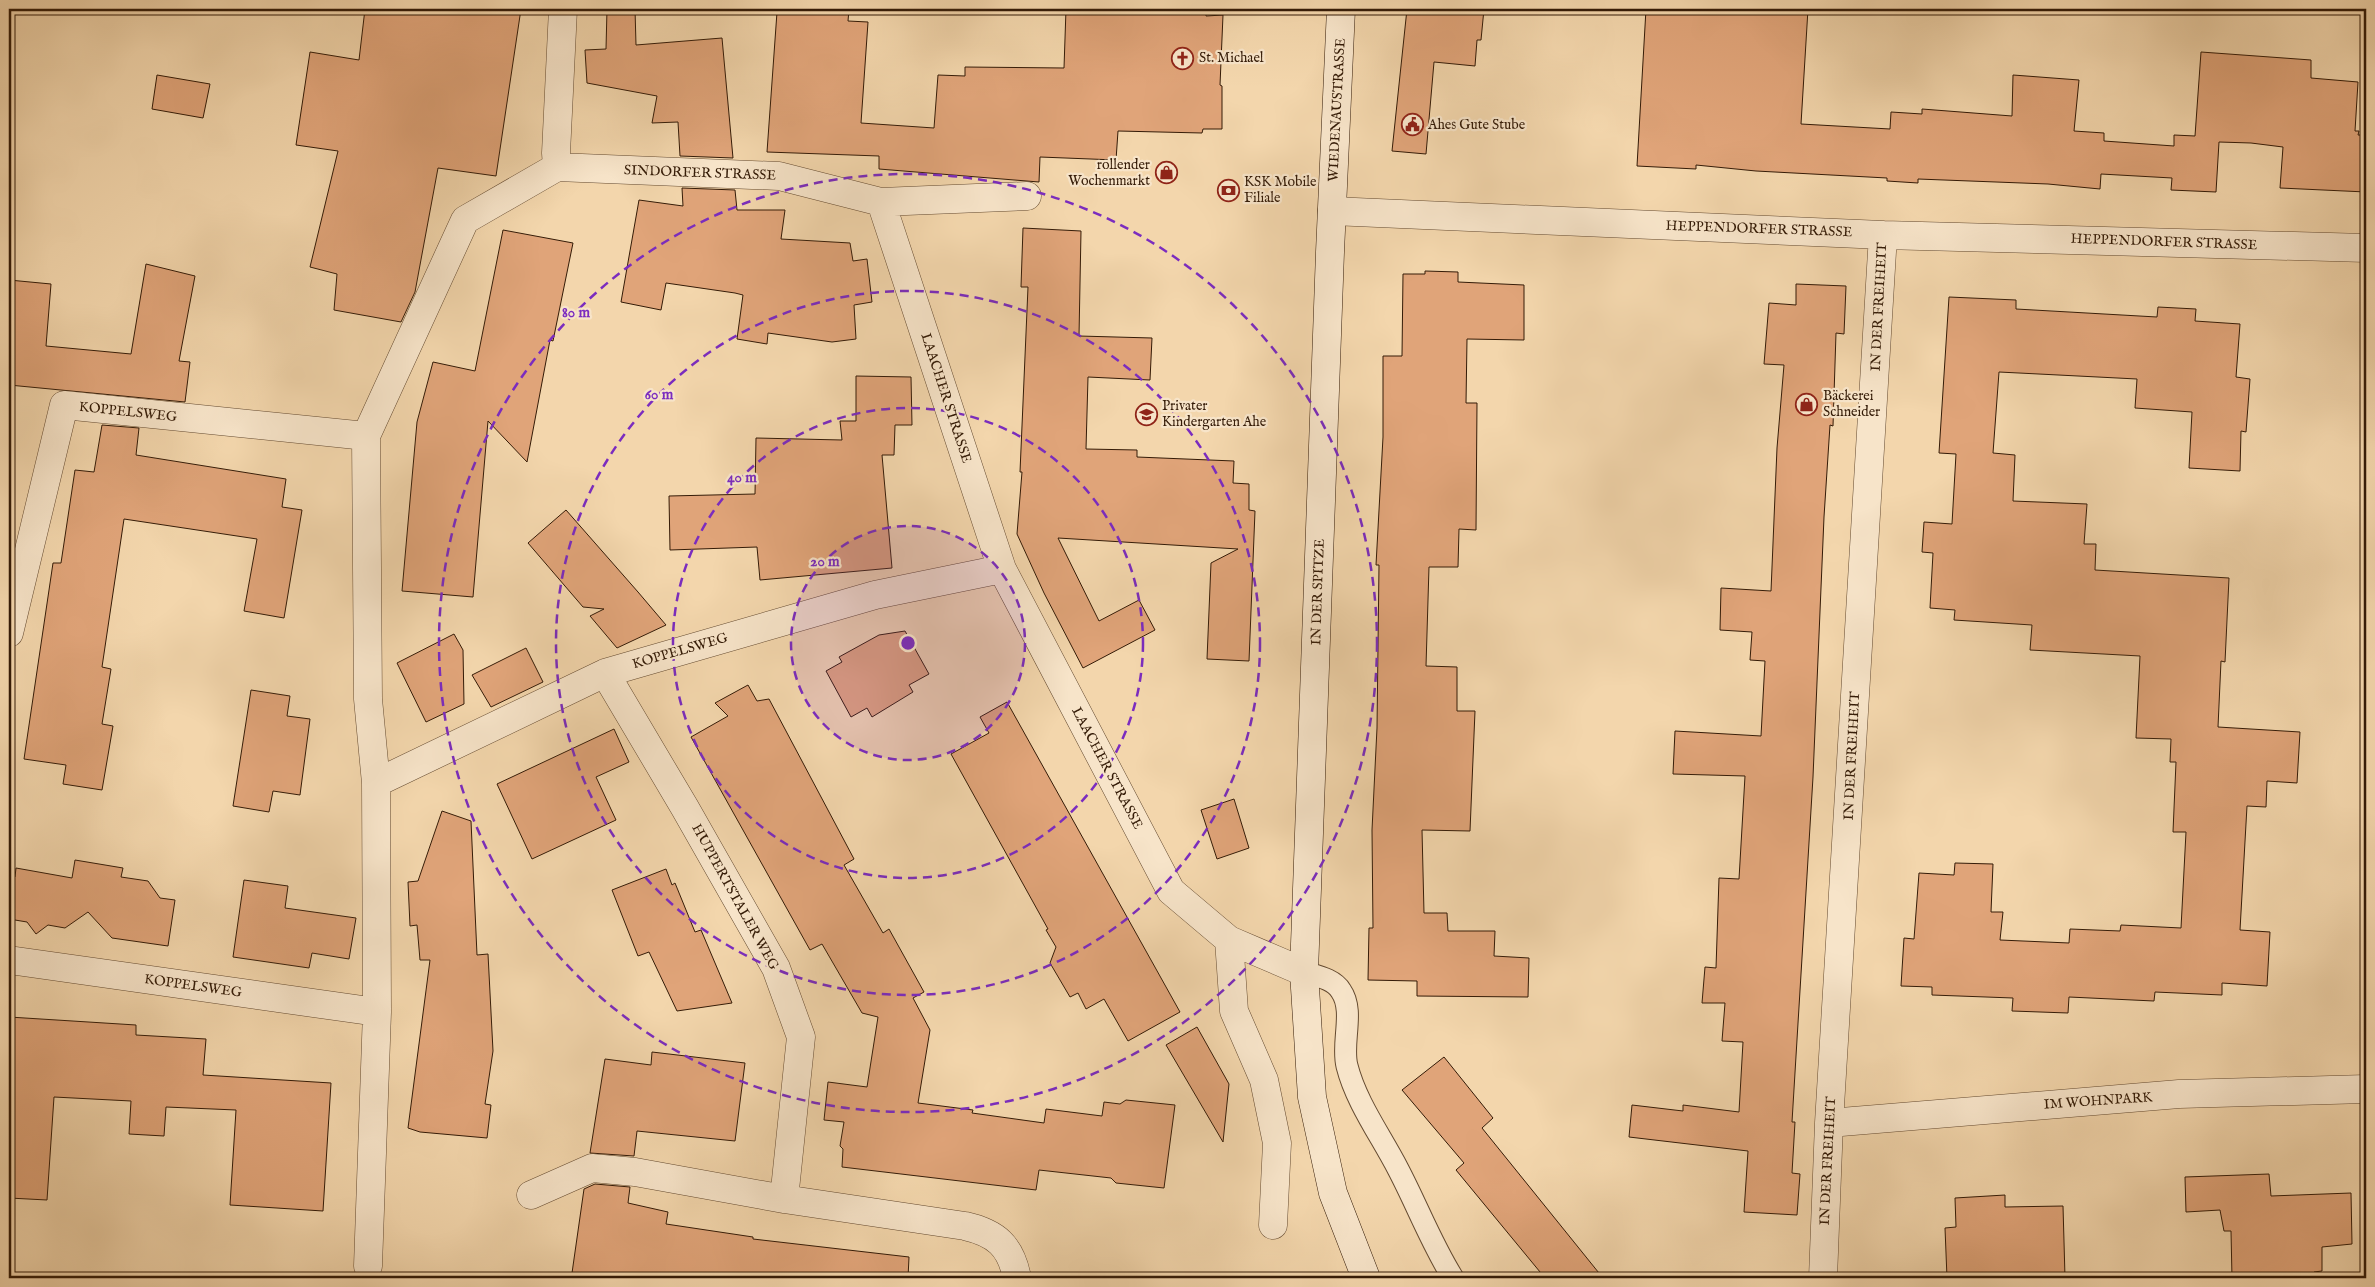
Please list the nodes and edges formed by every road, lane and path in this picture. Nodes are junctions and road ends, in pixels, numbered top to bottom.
1 (563, 9) edge
2 (1342, 9) edge
3 (557, 167) junction
4 (1028, 196) dead end
5 (881, 202) junction
6 (1332, 211) junction
7 (1883, 235) junction
8 (2366, 248) edge
9 (366, 436) junction
10 (1002, 569) junction
11 (9, 633) edge
12 (605, 673) junction
13 (376, 783) junction
14 (1229, 940) junction
15 (9, 960) edge
16 (1304, 972) junction
17 (376, 1012) junction
18 (2366, 1088) edge
19 (1830, 1123) junction
20 (531, 1195) dead end
21 (784, 1199) junction
22 (1273, 1225) dead end
23 (368, 1266) dead end
24 (1017, 1278) edge
25 (1366, 1278) edge
26 (1453, 1278) edge
27 (1822, 1278) edge

1 - 3 street
2 - 6 street, WIEDENAUSTRASSE
3 - 5 street, SINDORFER STRASSE
3 - 9 street
4 - 5 street, SINDORFER STRASSE
5 - 10 street, LAACHER STRASSE
6 - 7 street, HEPPENDORFER STRASSE
6 - 16 street, IN DER SPITZE
7 - 8 street, HEPPENDORFER STRASSE
7 - 19 street, IN DER FREIHEIT
9 - 11 street, KOPPELSWEG
9 - 13 street
10 - 12 street, KOPPELSWEG
10 - 14 street, LAACHER STRASSE
12 - 13 street, KOPPELSWEG
12 - 21 street, HUPPERTSTALER WEG
13 - 17 street
14 - 16 street, LAACHER STRASSE
14 - 22 street
15 - 17 street, KOPPELSWEG
16 - 25 street
16 - 26 lane
17 - 23 street
18 - 19 street, IM WOHNPARK
19 - 27 street, IN DER FREIHEIT
20 - 21 street
21 - 24 street

